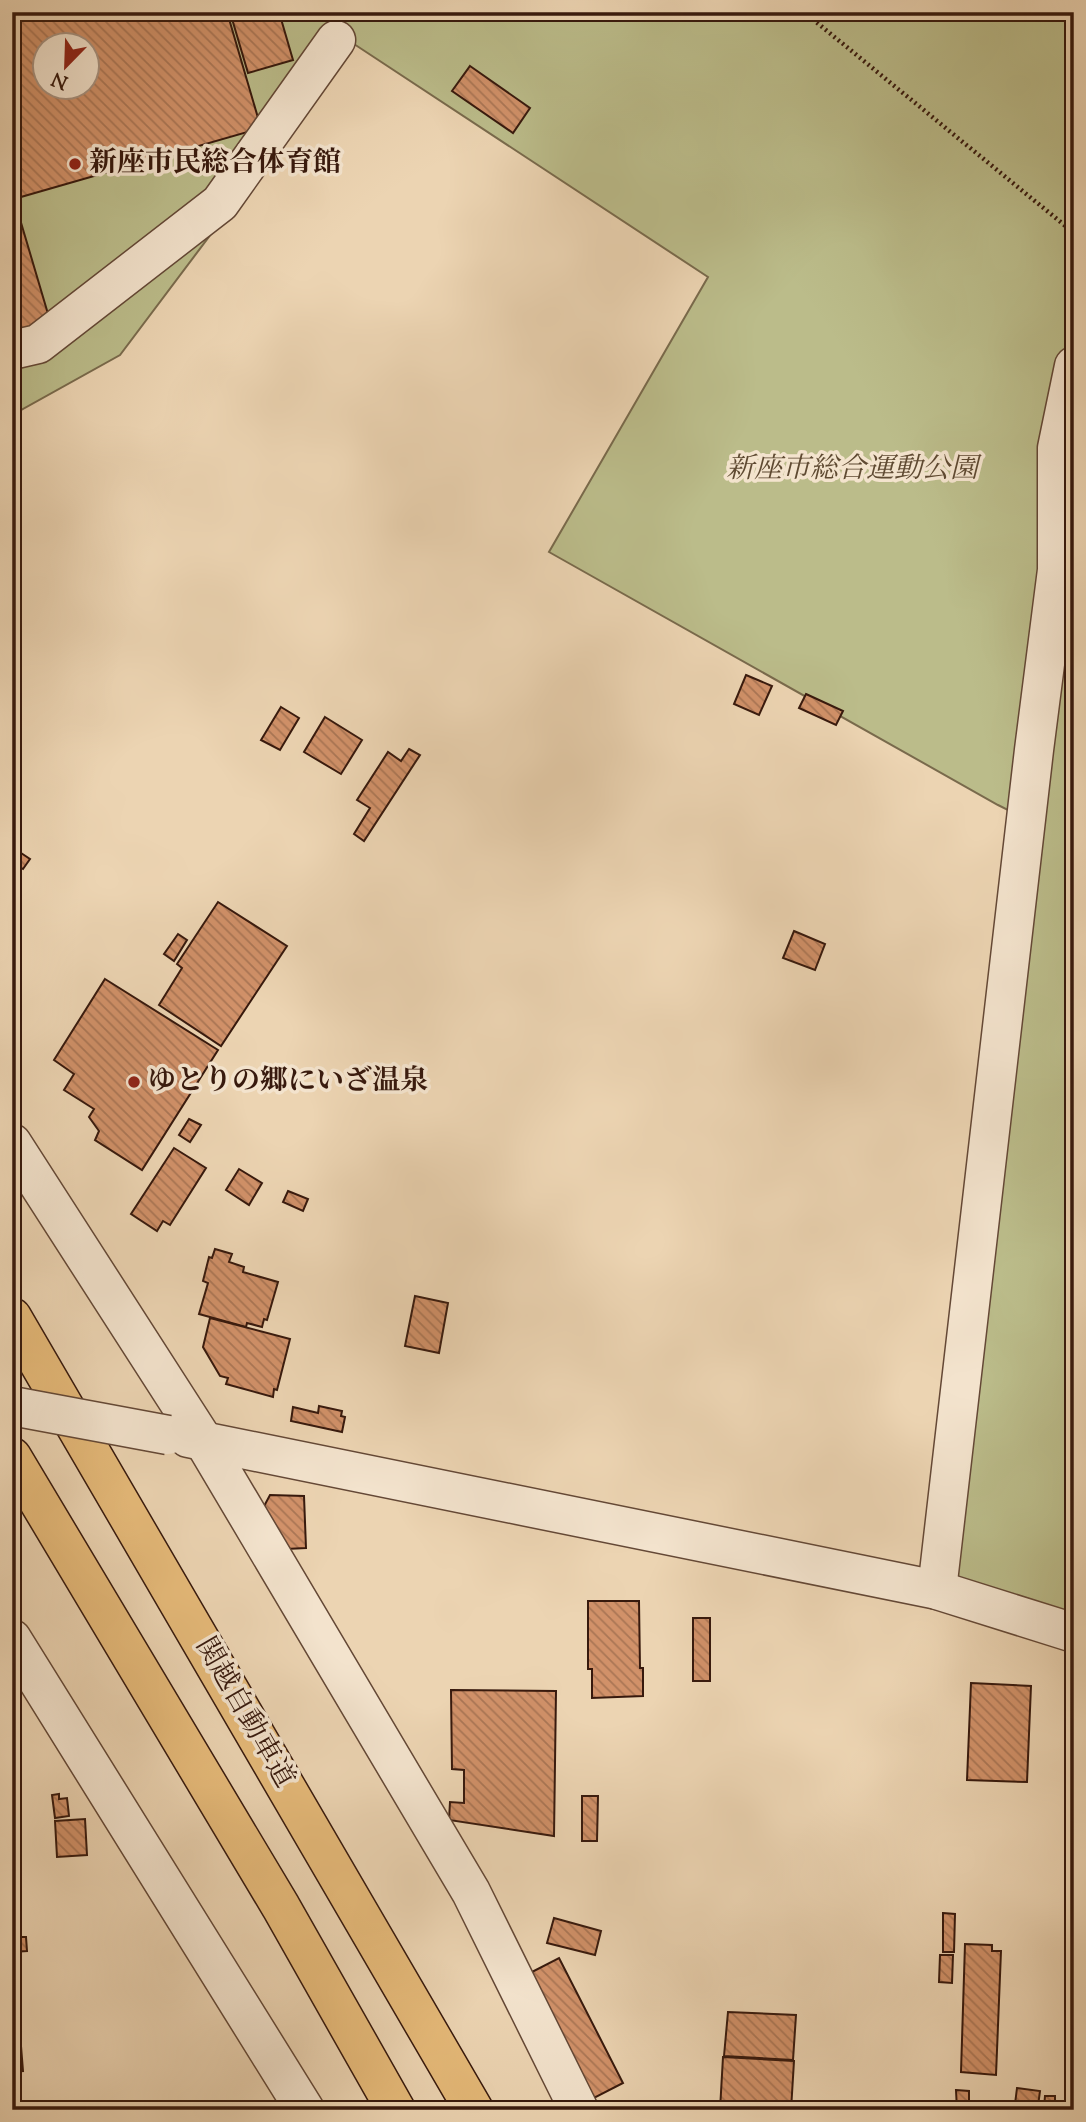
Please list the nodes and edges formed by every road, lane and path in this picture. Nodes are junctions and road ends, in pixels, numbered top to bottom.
1 (804, 12) edge
2 (336, 40) dead end
3 (1074, 233) edge
4 (12, 350) edge
5 (1074, 366) edge
6 (12, 1143) edge
7 (12, 1317) edge
8 (12, 1406) edge
9 (185, 1437) junction
10 (12, 1457) edge
11 (937, 1590) junction
12 (1074, 1633) edge
13 (12, 1639) edge
14 (305, 2110) edge
15 (396, 2110) edge
16 (474, 2110) edge
17 (579, 2110) edge

1 - 3 path
2 - 4 street
5 - 11 street
6 - 9 street
7 - 16 highway, 関越自動車道
8 - 9 street, bridge
9 - 11 street
9 - 17 street
10 - 15 highway
11 - 12 street
13 - 14 street

